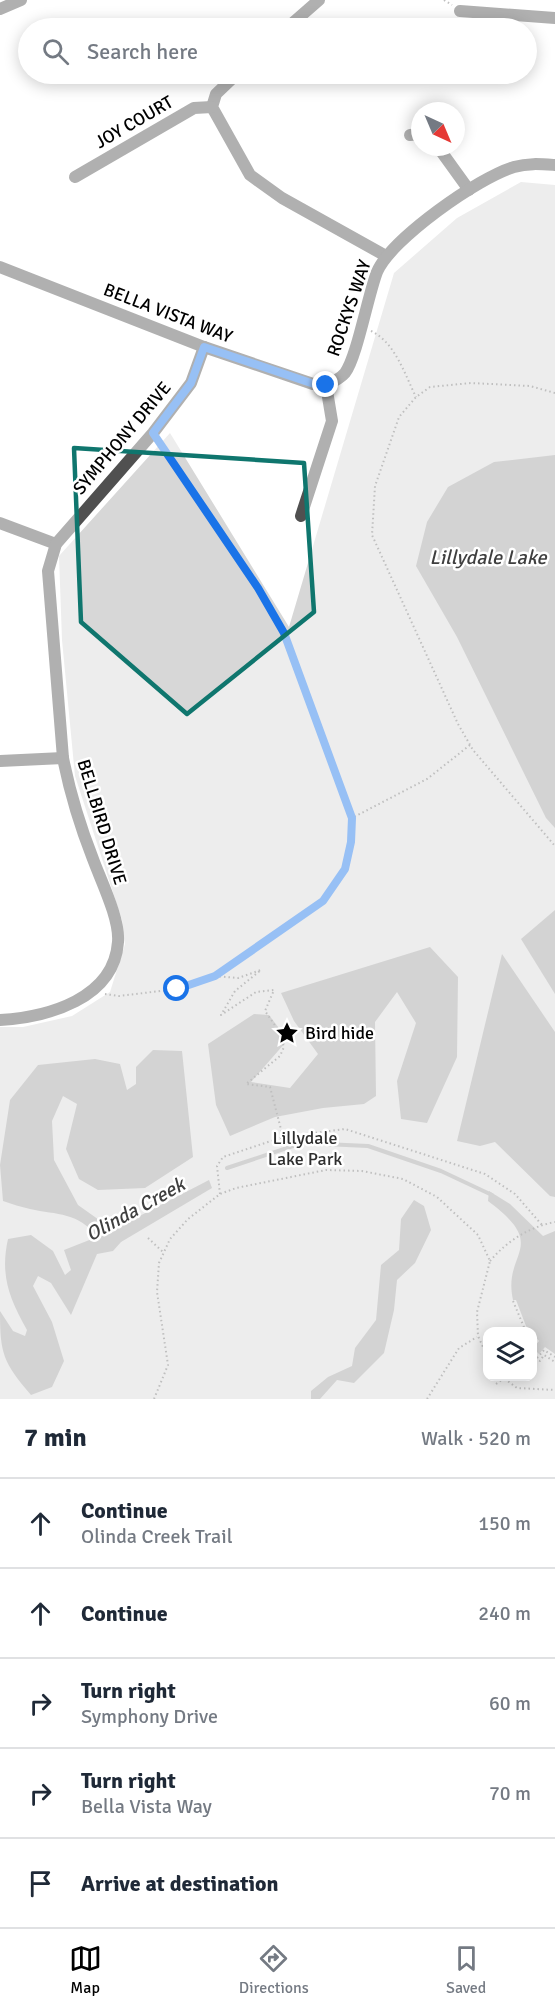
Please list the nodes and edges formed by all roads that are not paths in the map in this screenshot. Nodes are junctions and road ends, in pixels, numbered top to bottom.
1 (21, 0) edge
2 (319, 0) edge
3 (0, 9) edge
4 (460, 11) dead end
5 (299, 18) edge
6 (555, 18) edge
7 (226, 84) edge
8 (212, 107) junction
9 (444, 156) edge
10 (555, 165) edge
11 (75, 177) dead end
12 (469, 190) junction
13 (386, 256) junction
14 (0, 267) edge
15 (204, 347) junction
16 (326, 385) junction
17 (301, 516) dead end
18 (0, 523) edge
19 (56, 544) junction
20 (63, 758) junction
21 (0, 761) edge
22 (0, 1020) edge

1 - 3 street
2 - 5 street
4 - 6 street
7 - 8 street
8 - 11 street, JOY COURT
8 - 13 street
9 - 12 street
10 - 12 street, ROCKYS WAY
12 - 13 street, ROCKYS WAY
13 - 16 street, ROCKYS WAY
14 - 15 street, BELLA VISTA WAY
15 - 16 street, BELLA VISTA WAY
15 - 19 street, SYMPHONY DRIVE
16 - 17 street
18 - 19 street
19 - 20 street, BELLBIRD DRIVE
20 - 21 street
20 - 22 street, BELLBIRD DRIVE

